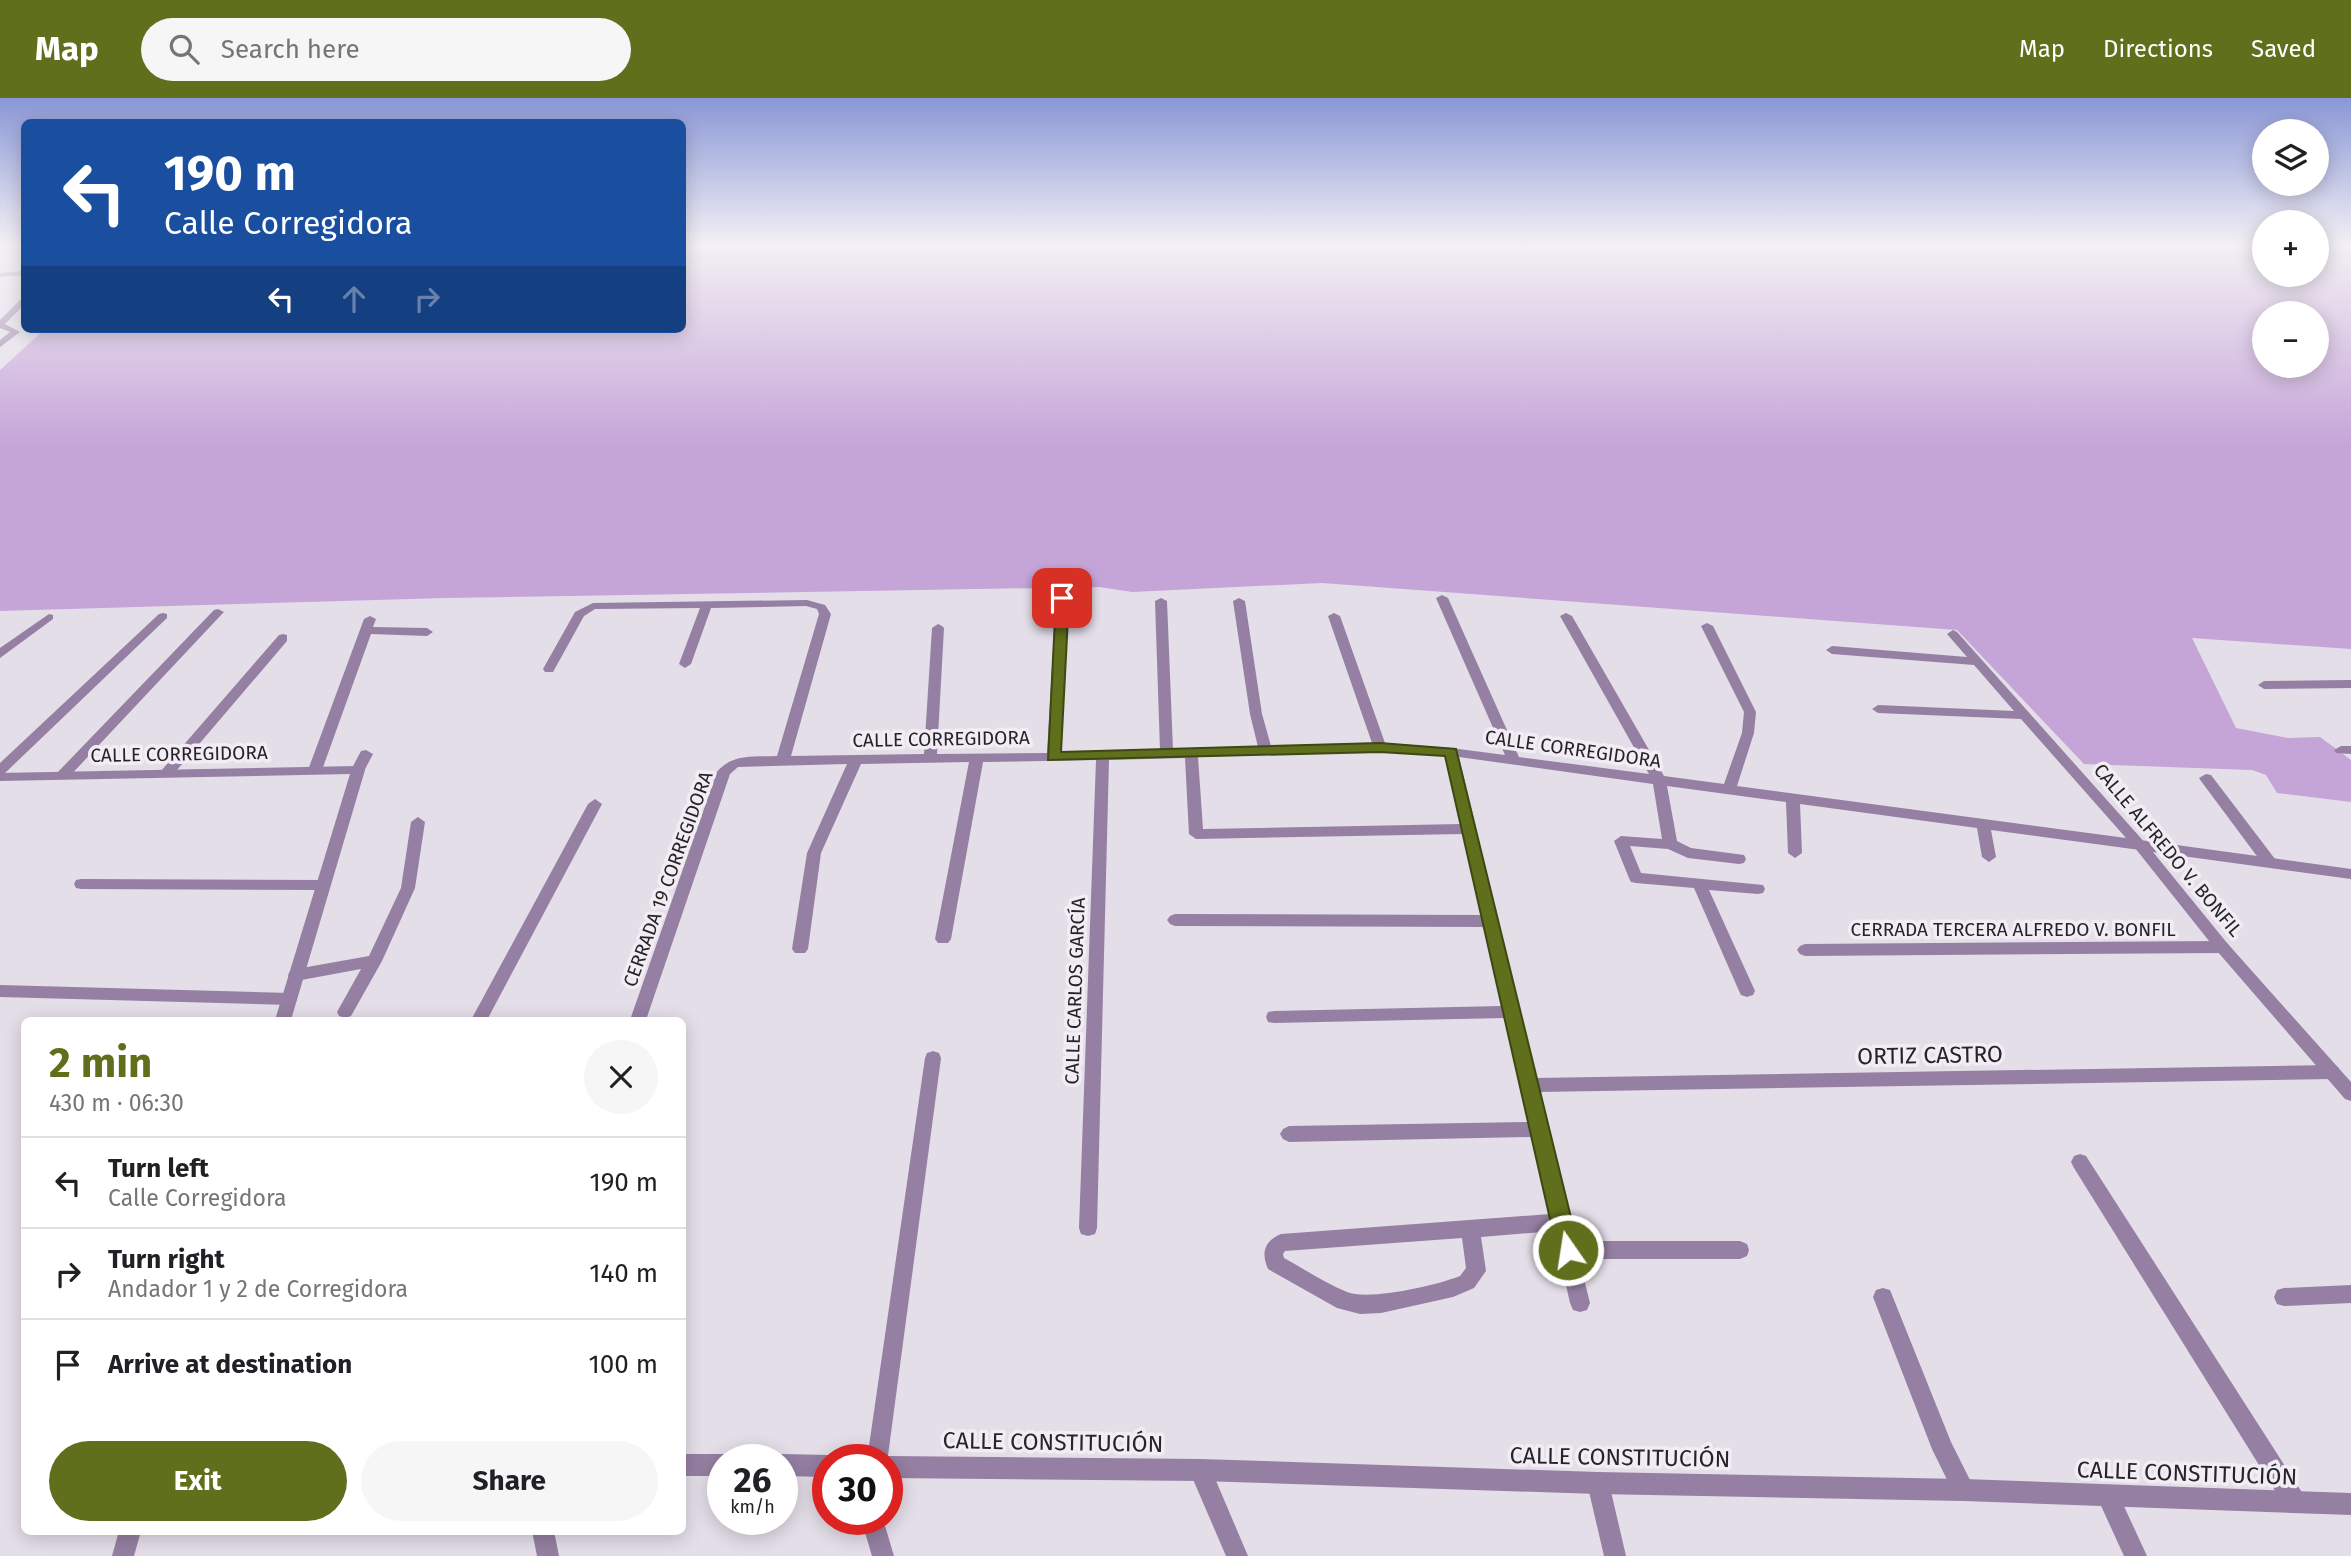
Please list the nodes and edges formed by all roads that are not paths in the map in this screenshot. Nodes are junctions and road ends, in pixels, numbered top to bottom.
1 (0, 325) edge
2 (0, 344) edge
3 (1062, 598) dead end
4 (1442, 598) dead end
5 (1161, 601) dead end
6 (1239, 601) dead end
7 (707, 604) junction
8 (218, 612) dead end
9 (163, 615) dead end
10 (1334, 615) dead end
11 (1566, 616) dead end
12 (49, 617) dead end
13 (1707, 626) dead end
14 (938, 628) dead end
15 (427, 632) dead end
16 (1953, 634) dead end
17 (283, 638) dead end
18 (1832, 650) dead end
19 (0, 654) edge
20 (1978, 662) junction
21 (685, 664) dead end
22 (548, 669) dead end
23 (2351, 684) edge
24 (2264, 685) dead end
25 (1878, 709) dead end
26 (2025, 715) junction
27 (1380, 747) junction
28 (1265, 750) junction
29 (1191, 752) junction
30 (1451, 752) junction
31 (1167, 753) junction
32 (366, 754) dead end
33 (1103, 756) junction
34 (930, 757) junction
35 (977, 757) junction
36 (1053, 757) junction
37 (856, 759) junction
38 (783, 760) junction
39 (745, 761) joint
40 (1514, 761) junction
41 (358, 769) junction
42 (0, 770) edge
43 (315, 771) junction
44 (166, 774) junction
45 (62, 776) junction
46 (0, 777) edge
47 (2206, 778) dead end
48 (1659, 780) junction
49 (1729, 790) junction
50 (1793, 798) junction
51 (595, 804) dead end
52 (418, 822) dead end
53 (1983, 824) junction
54 (1469, 829) junction
55 (1670, 844) junction
56 (2140, 845) junction
57 (1796, 853) dead end
58 (1989, 857) dead end
59 (1739, 859) dead end
60 (2270, 863) junction
61 (2351, 874) edge
62 (81, 884) dead end
63 (1699, 884) junction
64 (323, 885) junction
65 (1758, 888) dead end
66 (1175, 920) dead end
67 (1491, 921) junction
68 (943, 939) dead end
69 (2222, 947) junction
70 (800, 949) dead end
71 (1805, 950) dead end
72 (374, 961) junction
73 (296, 975) junction
74 (0, 991) edge
75 (1748, 991) dead end
76 (289, 999) junction
77 (345, 1012) dead end
78 (1512, 1012) junction
79 (284, 1017) edge
80 (481, 1017) edge
81 (639, 1017) edge
82 (1274, 1017) dead end
83 (933, 1058) dead end
84 (2332, 1072) junction
85 (1529, 1085) junction
86 (2351, 1094) edge
87 (1540, 1129) junction
88 (1290, 1134) dead end
89 (2080, 1162) dead end
90 (1561, 1222) junction
91 (1088, 1228) dead end
92 (1470, 1228) junction
93 (1568, 1250) junction
94 (1740, 1250) dead end
95 (2351, 1294) edge
96 (1883, 1297) dead end
97 (2284, 1297) dead end
98 (1580, 1303) dead end
99 (880, 1444) edge
100 (686, 1465) edge
101 (707, 1465) edge
102 (903, 1467) edge
103 (1200, 1470) junction
104 (1598, 1483) junction
105 (1964, 1490) junction
106 (2108, 1497) junction
107 (2295, 1502) junction
108 (2351, 1504) edge
109 (129, 1535) edge
110 (544, 1535) edge
111 (877, 1535) edge
112 (123, 1556) edge
113 (548, 1556) edge
114 (883, 1556) edge
115 (1237, 1556) edge
116 (1615, 1556) edge
117 (2136, 1556) edge

1 - 2 street
3 - 36 street
4 - 40 street
5 - 31 street
6 - 28 street
7 - 21 street
7 - 22 street
7 - 38 street
8 - 45 street
9 - 42 street
10 - 27 street
11 - 48 street
12 - 19 street
13 - 49 street
14 - 34 street
15 - 43 street
16 - 20 street, CALLE ALFREDO V. BONFIL
17 - 44 street
18 - 20 street
20 - 26 street, CALLE ALFREDO V. BONFIL
23 - 24 street
25 - 26 street
26 - 56 street, CALLE ALFREDO V. BONFIL
27 - 28 street, CALLE CORREGIDORA
27 - 30 street, CALLE CORREGIDORA
28 - 29 street, CALLE CORREGIDORA
29 - 31 street, CALLE CORREGIDORA
29 - 54 street
30 - 40 street, CALLE CORREGIDORA
30 - 54 street
31 - 33 street, CALLE CORREGIDORA
32 - 41 street
33 - 36 street, CALLE CORREGIDORA
33 - 91 street, CALLE CARLOS GARCÍA
34 - 35 street, CALLE CORREGIDORA
34 - 37 street, CALLE CORREGIDORA
35 - 36 street, CALLE CORREGIDORA
35 - 68 street
37 - 38 street, CALLE CORREGIDORA
37 - 70 street
38 - 39 street, CALLE CORREGIDORA
39 - 81 street, CERRADA 19 CORREGIDORA
40 - 48 street, CALLE CORREGIDORA
41 - 43 street, CALLE CORREGIDORA
41 - 64 street
43 - 44 street, CALLE CORREGIDORA
44 - 45 street, CALLE CORREGIDORA
45 - 46 street, CALLE CORREGIDORA
47 - 60 street
48 - 49 street, CALLE CORREGIDORA
48 - 55 street
49 - 50 street, CALLE CORREGIDORA
50 - 53 street, CALLE CORREGIDORA
50 - 57 street
51 - 80 street
52 - 72 street
53 - 56 street, CALLE CORREGIDORA
53 - 58 street
54 - 67 street
55 - 59 street
55 - 63 street
56 - 60 street, CALLE CORREGIDORA
56 - 69 street, CALLE ALFREDO V. BONFIL
60 - 61 street, CALLE CORREGIDORA
62 - 64 street
63 - 65 street
63 - 75 street
64 - 73 street
66 - 67 street
67 - 78 street
69 - 71 street, CERRADA TERCERA ALFREDO V. BONFIL
69 - 84 street, CALLE ALFREDO V. BONFIL
72 - 73 street
72 - 77 street
73 - 76 street
74 - 76 street
76 - 79 street
78 - 82 street
78 - 85 street
83 - 99 street
84 - 85 street, ORTIZ CASTRO
84 - 86 street, CALLE ALFREDO V. BONFIL
85 - 87 street
87 - 88 street
87 - 90 street
89 - 107 street
90 - 92 street
90 - 93 street
92 - 92 street
93 - 94 street
93 - 98 street
95 - 97 street
96 - 105 street
100 - 101 street
102 - 103 street, CALLE CONSTITUCIÓN
103 - 104 street, CALLE CONSTITUCIÓN
103 - 115 street
104 - 105 street, CALLE CONSTITUCIÓN
104 - 116 street
105 - 106 street, CALLE CONSTITUCIÓN
106 - 107 street, CALLE CONSTITUCIÓN
106 - 117 street
107 - 108 street, CALLE CONSTITUCIÓN
109 - 112 street
110 - 113 street
111 - 114 street

